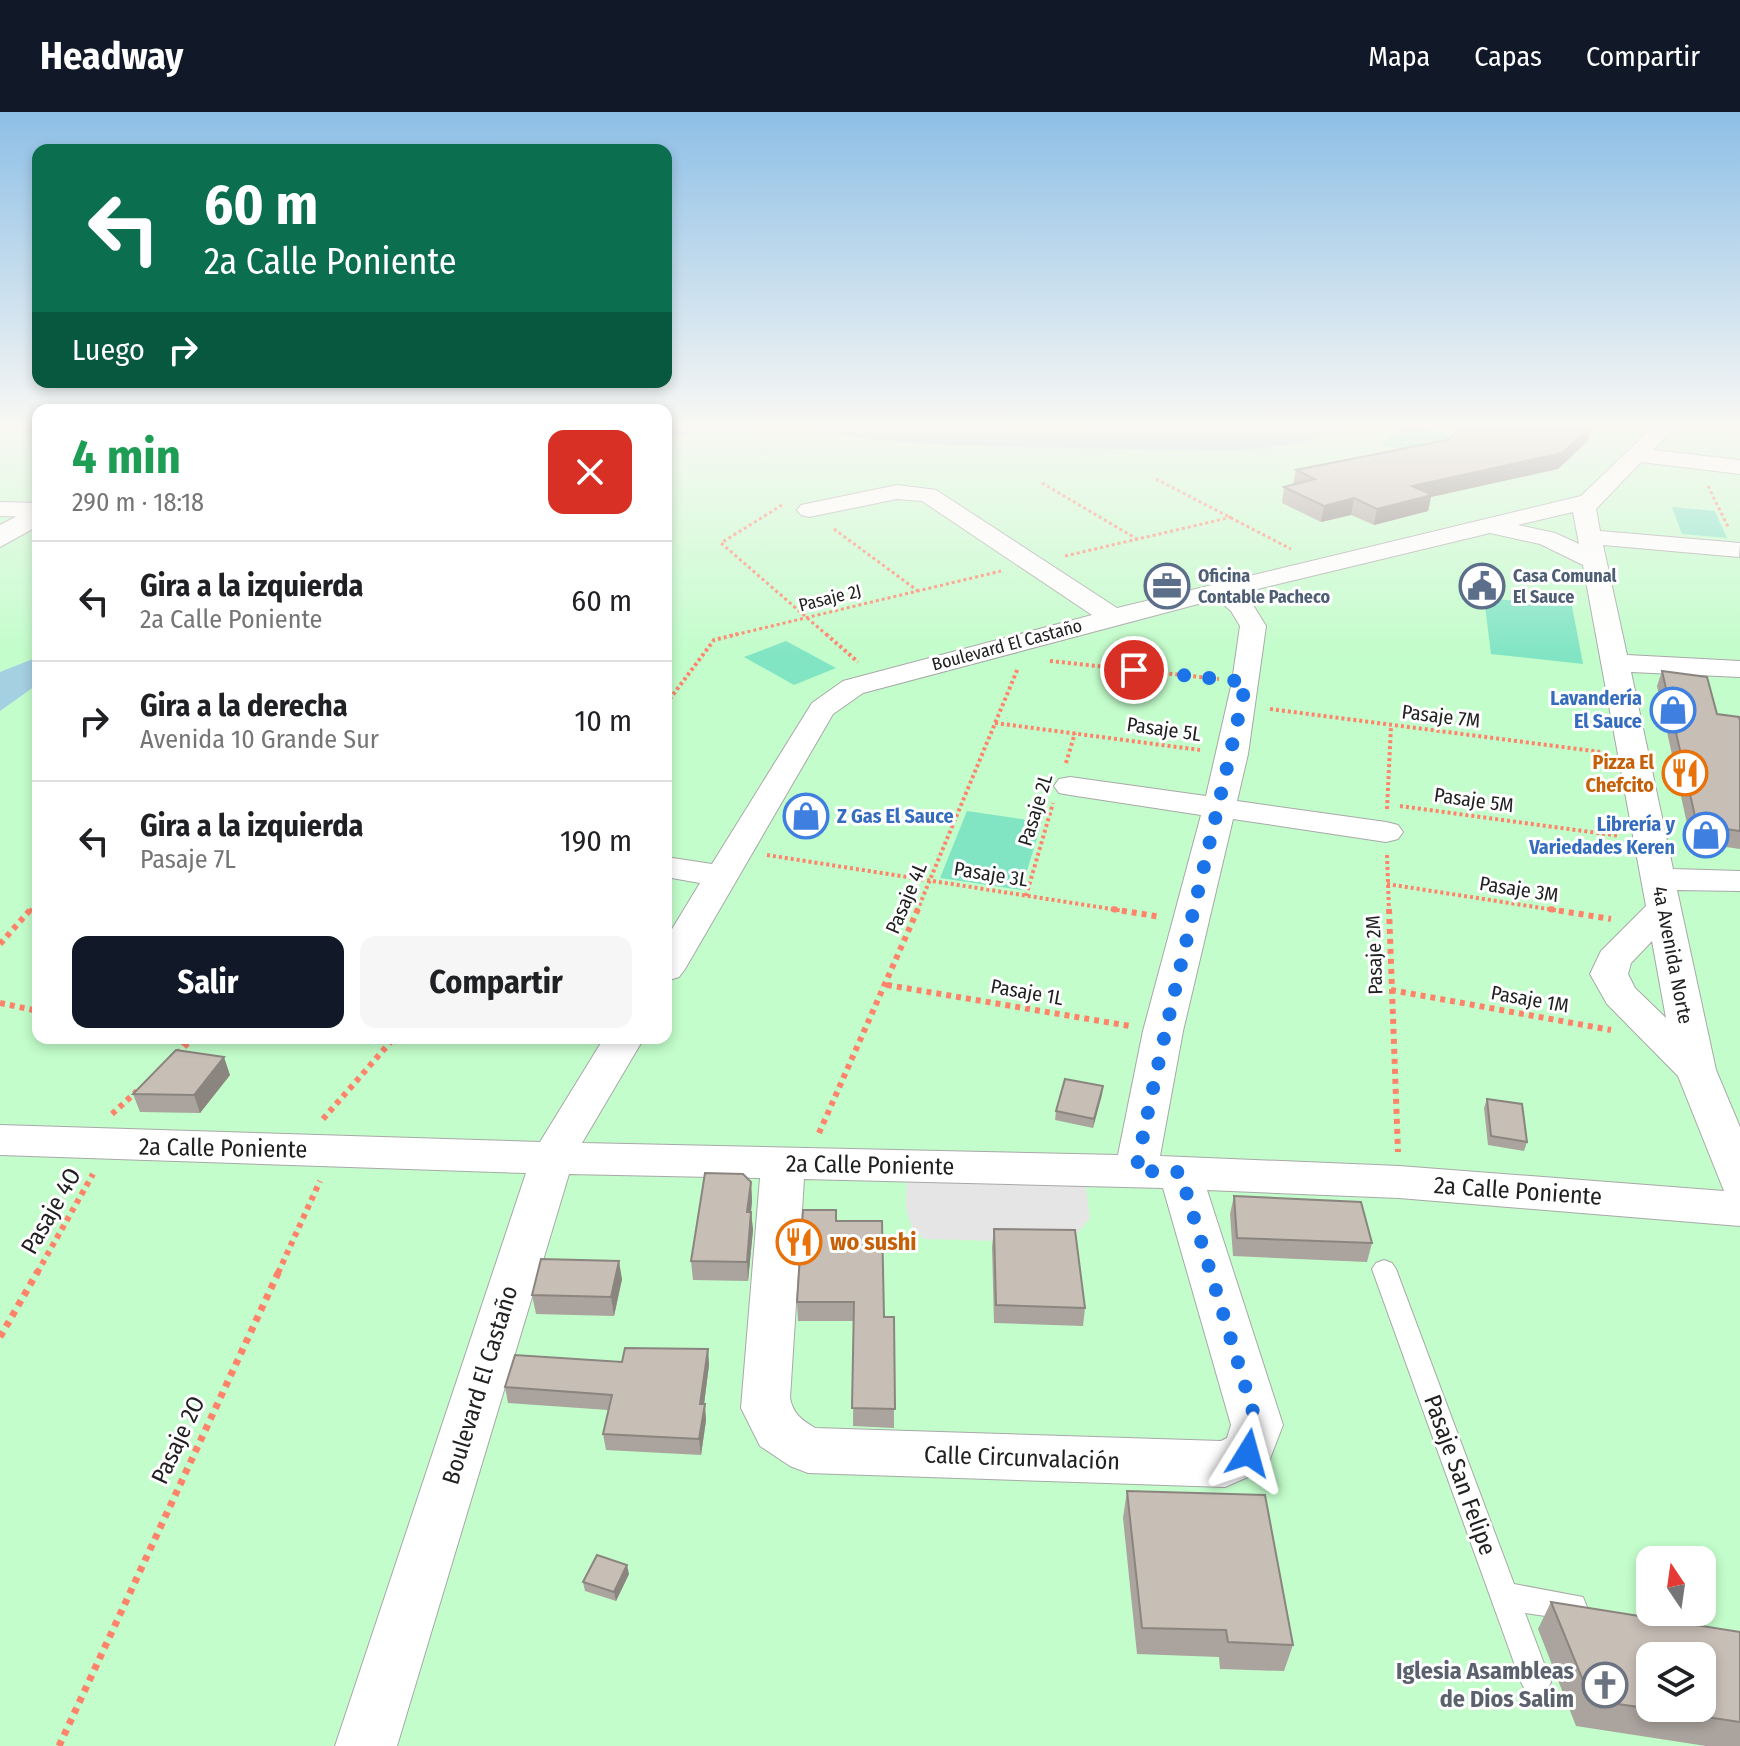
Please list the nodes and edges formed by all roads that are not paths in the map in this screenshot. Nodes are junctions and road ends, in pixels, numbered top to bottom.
1 (852, 502) edge
2 (939, 502) edge
3 (1585, 502) edge
4 (1586, 502) edge
5 (0, 509) edge
6 (809, 510) road end
7 (32, 512) edge
8 (32, 516) edge
9 (1482, 527) junction
10 (0, 538) edge
11 (1594, 550) junction
12 (1739, 550) edge
13 (1222, 591) junction
14 (1113, 617) junction
15 (1617, 663) junction
16 (1740, 669) edge
17 (1063, 785) road end
18 (1219, 808) junction
19 (1387, 818) road end
20 (731, 863) junction
21 (672, 867) edge
22 (1740, 881) edge
23 (1657, 904) junction
24 (672, 959) edge
25 (620, 1044) edge
26 (1696, 1070) junction
27 (0, 1140) edge
28 (552, 1158) junction
29 (794, 1164) junction
30 (1158, 1171) junction
31 (1740, 1180) edge
32 (1740, 1209) edge
33 (1384, 1269) dead end
34 (1505, 1596) junction
35 (1599, 1612) edge
36 (1536, 1682) dead end
37 (366, 1746) edge

1 - 6 street
2 - 14 street
3 - 9 street, Boulevard El Castaño
4 - 11 street, 4a Avenida Norte
5 - 7 street
8 - 10 street
9 - 11 street
9 - 13 street, Boulevard El Castaño
11 - 12 street
11 - 15 street, 4a Avenida Norte
13 - 14 street, Boulevard El Castaño
13 - 18 street
14 - 20 street, Boulevard El Castaño
15 - 16 street
15 - 23 street, 4a Avenida Norte
17 - 18 street
18 - 19 street
18 - 30 street
20 - 21 street
20 - 24 street, Boulevard El Castaño
22 - 23 street
23 - 26 street, 4a Avenida Norte
23 - 26 street
25 - 28 street, Boulevard El Castaño
26 - 31 street, 4a Avenida Norte
27 - 28 street, 2a Calle Poniente
28 - 29 street, 2a Calle Poniente
28 - 37 street, Boulevard El Castaño
29 - 30 street, 2a Calle Poniente
29 - 30 street, Calle Circunvalación
30 - 32 street, 2a Calle Poniente
33 - 34 lane, Pasaje San Felipe
34 - 35 lane
34 - 36 lane, Pasaje San Felipe

